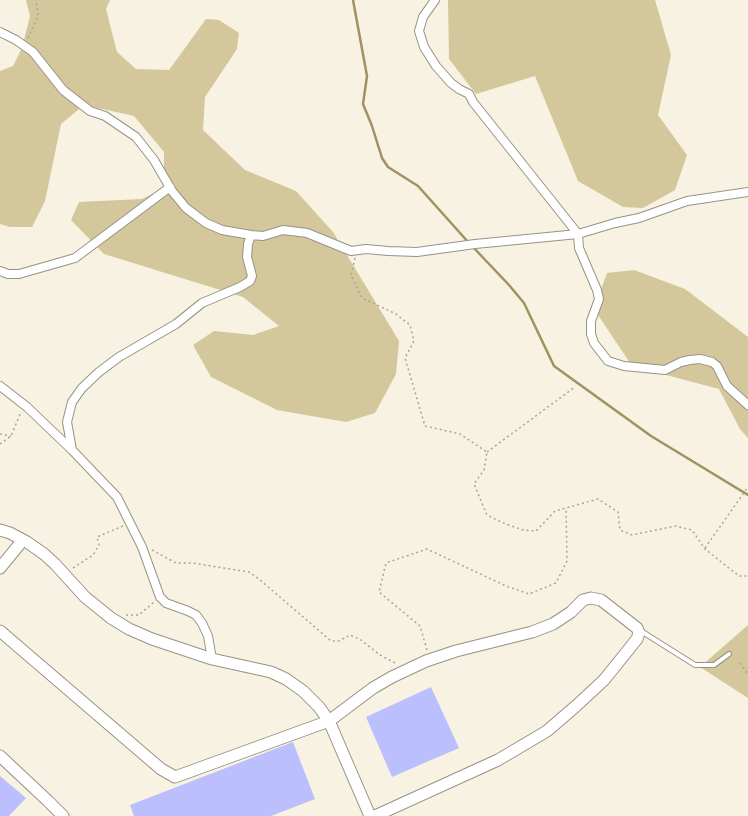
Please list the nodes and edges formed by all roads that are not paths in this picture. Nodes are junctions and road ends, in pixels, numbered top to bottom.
1 (435, 0) edge
2 (0, 32) edge
3 (170, 187) junction
4 (748, 192) edge
5 (578, 234) junction
6 (251, 235) junction
7 (0, 271) edge
8 (0, 386) edge
9 (748, 405) edge
10 (72, 450) junction
11 (0, 530) edge
12 (23, 540) junction
13 (0, 568) edge
14 (637, 628) junction
15 (0, 631) edge
16 (729, 654) dead end
17 (212, 659) junction
18 (329, 721) junction
19 (0, 756) edge
20 (63, 816) edge
21 (370, 816) edge
22 (375, 816) edge

1 - 5 street
2 - 3 street
3 - 6 street
3 - 7 street
4 - 5 street
5 - 6 street
5 - 9 street
6 - 10 street
8 - 10 street
10 - 17 street
11 - 12 street
12 - 13 street
12 - 17 street
14 - 16 lane
14 - 18 street
14 - 22 street
15 - 18 street
17 - 18 street
18 - 21 street
19 - 20 street

